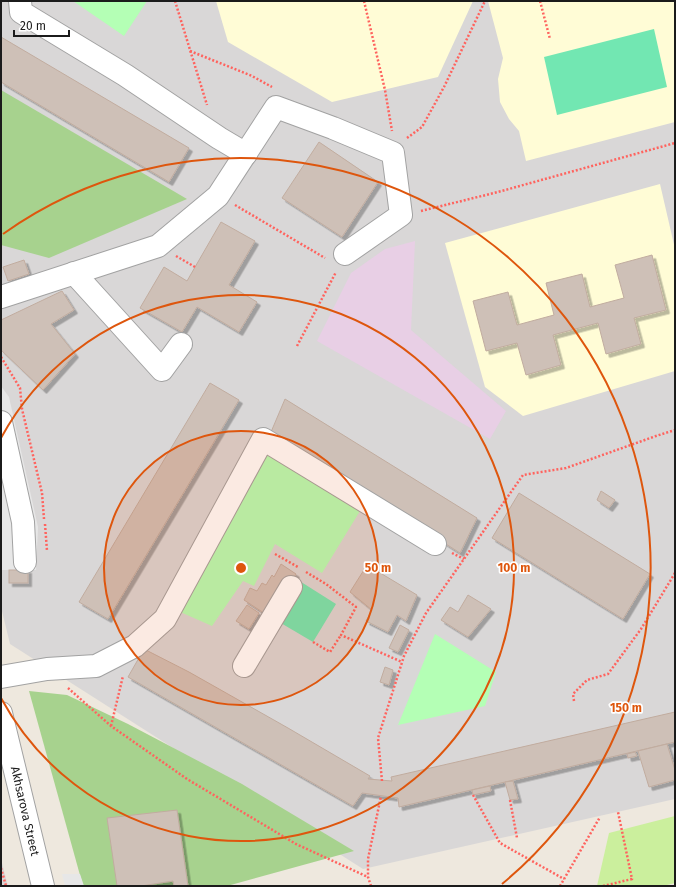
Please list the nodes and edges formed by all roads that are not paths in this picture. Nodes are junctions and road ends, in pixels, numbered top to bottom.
1 (20, 1) edge
2 (246, 154) junction
3 (342, 260) road end
4 (74, 273) junction
5 (1, 297) edge
6 (181, 344) dead end
7 (1, 422) edge
8 (435, 544) dead end
9 (25, 562) dead end
10 (292, 587) dead end
11 (244, 666) dead end
12 (1, 677) edge
13 (1, 713) edge
14 (43, 886) edge

1 - 2 street
2 - 3 street
2 - 4 street
4 - 5 street
4 - 6 street
7 - 9 street
8 - 12 street
10 - 11 street
13 - 14 street, Akhsarova Street

